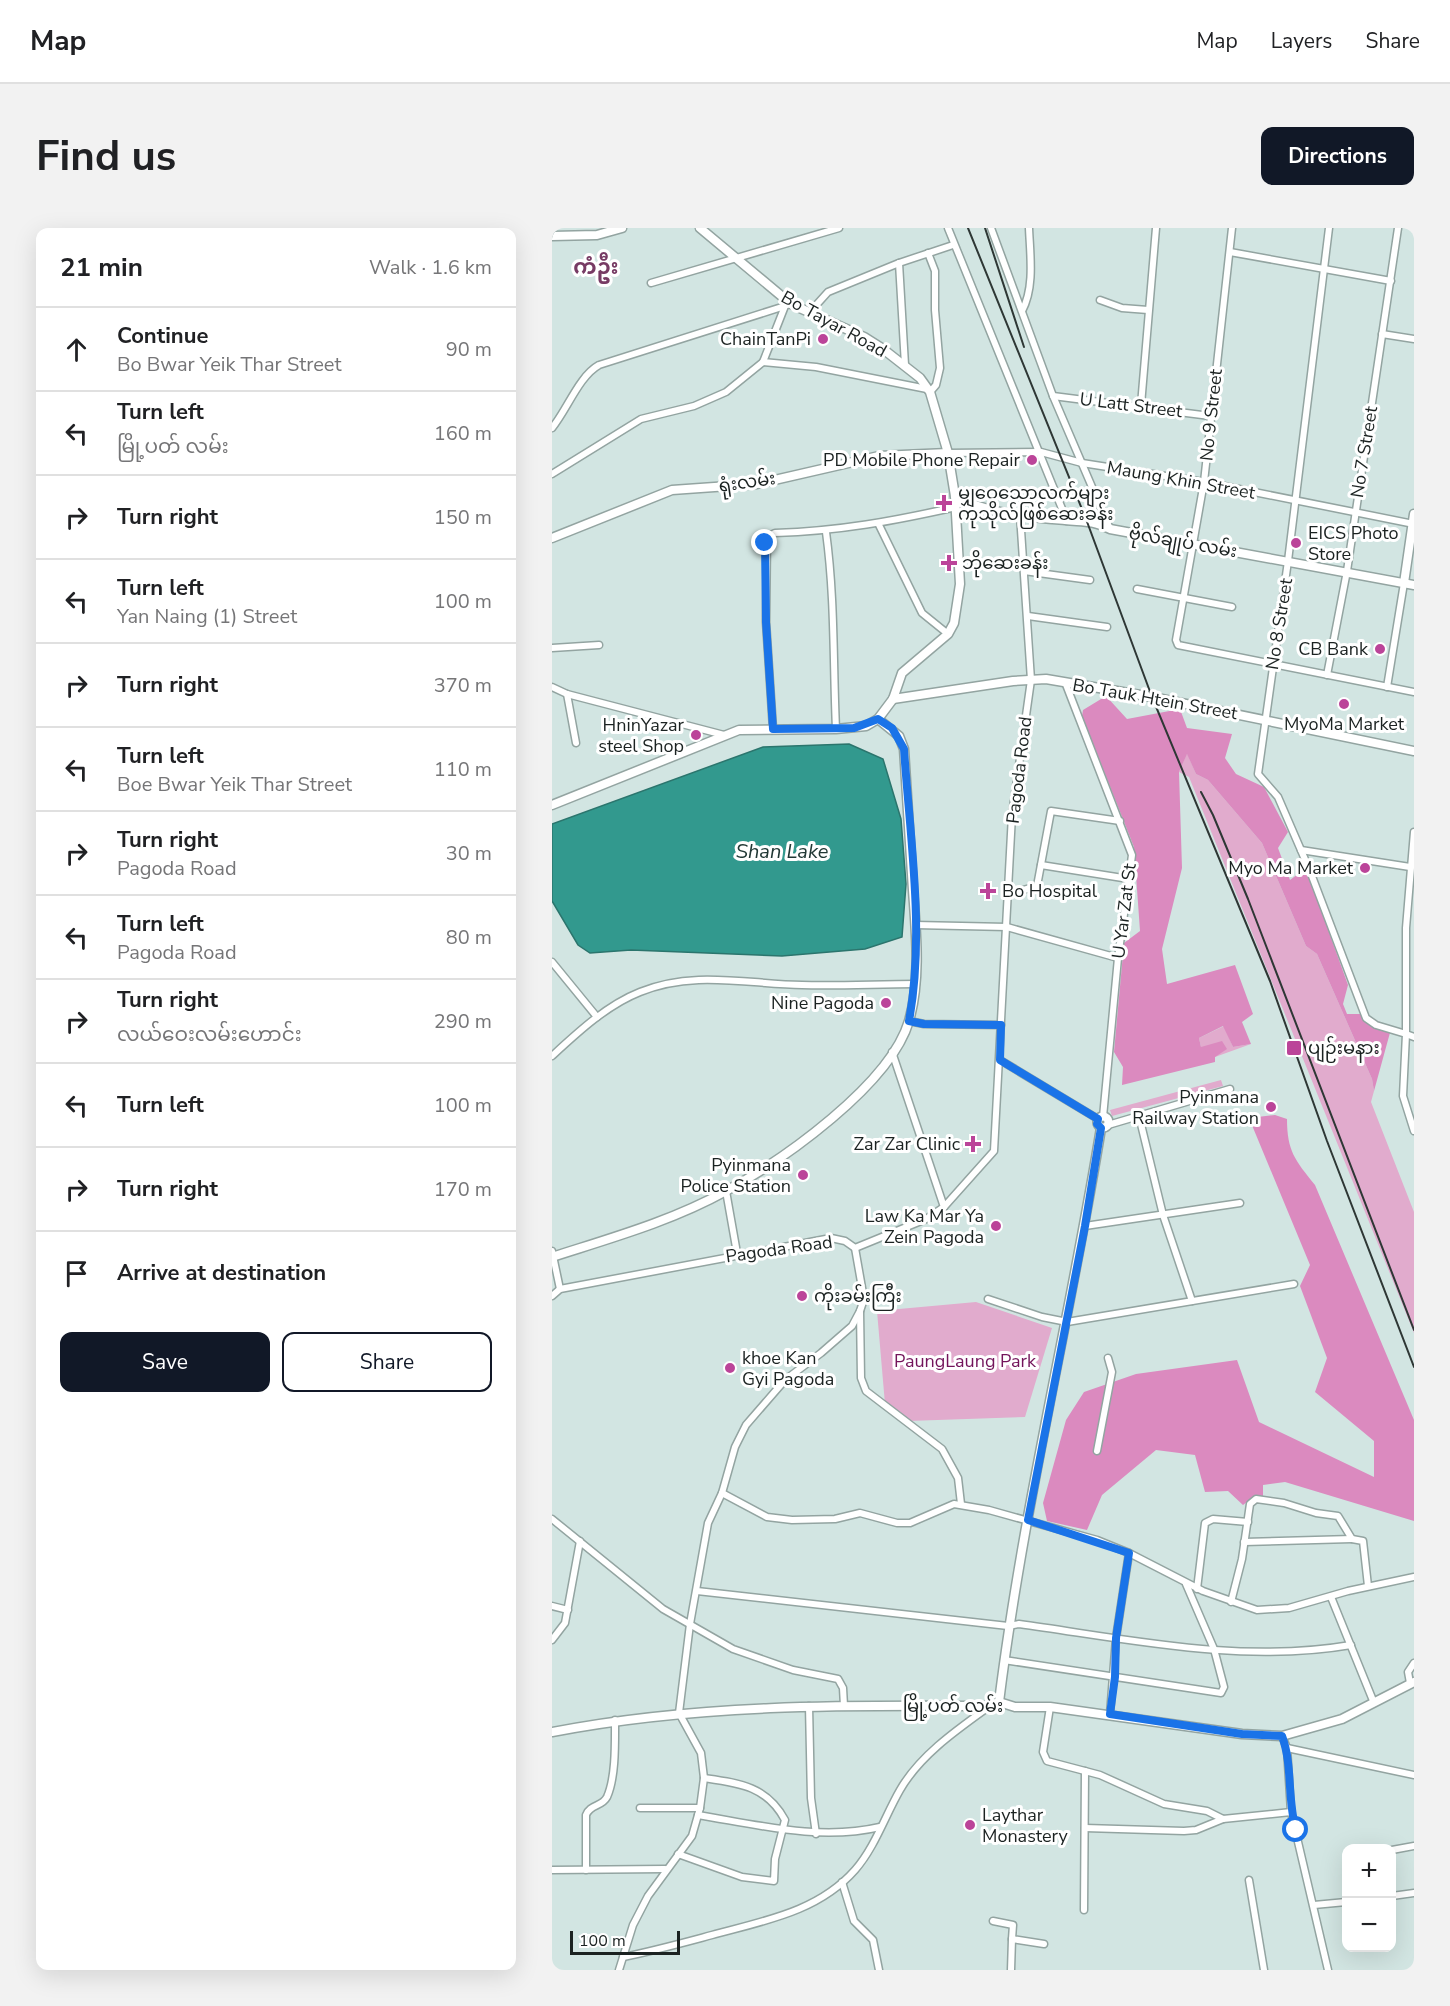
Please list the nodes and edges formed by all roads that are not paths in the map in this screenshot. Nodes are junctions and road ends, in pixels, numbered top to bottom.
1 (622, 228) edge
2 (700, 228) edge
3 (839, 228) edge
4 (948, 228) edge
5 (991, 228) edge
6 (1029, 228) edge
7 (1156, 228) edge
8 (1232, 228) edge
9 (1329, 228) edge
10 (1398, 228) edge
11 (552, 236) edge
12 (953, 245) junction
13 (1230, 252) junction
14 (928, 253) junction
15 (737, 259) junction
16 (899, 263) junction
17 (1324, 268) junction
18 (1391, 281) junction
19 (651, 283) dead end
20 (1100, 300) dead end
21 (788, 305) junction
22 (1148, 310) junction
23 (1022, 311) junction
24 (809, 313) junction
25 (1382, 334) junction
26 (1414, 339) edge
27 (763, 362) junction
28 (905, 365) junction
29 (929, 391) junction
30 (1053, 396) junction
31 (1141, 405) junction
32 (1210, 416) junction
33 (552, 428) edge
34 (1041, 452) junction
35 (948, 453) junction
36 (1082, 463) junction
37 (552, 474) edge
38 (1204, 482) junction
39 (956, 496) junction
40 (1295, 502) junction
41 (956, 507) junction
42 (1020, 514) junction
43 (1354, 514) junction
44 (1414, 514) edge
45 (1067, 520) junction
46 (1413, 524) edge
47 (879, 525) junction
48 (1110, 529) junction
49 (826, 532) junction
50 (552, 538) edge
51 (1192, 542) junction
52 (1288, 561) junction
53 (1024, 571) junction
54 (1347, 571) junction
55 (1090, 580) dead end
56 (1404, 583) junction
57 (1414, 585) edge
58 (1137, 589) dead end
59 (1183, 597) junction
60 (1232, 607) dead end
61 (1028, 616) junction
62 (1107, 627) dead end
63 (948, 634) junction
64 (598, 645) dead end
65 (552, 648) edge
66 (1272, 663) junction
67 (1327, 675) junction
68 (1031, 680) junction
69 (1065, 682) junction
70 (552, 687) edge
71 (1387, 687) junction
72 (1414, 692) edge
73 (567, 694) junction
74 (893, 699) junction
75 (878, 719) junction
76 (1265, 719) junction
77 (773, 729) junction
78 (836, 729) junction
79 (724, 735) junction
80 (576, 743) dead end
81 (1414, 751) edge
82 (552, 805) edge
83 (1120, 821) junction
84 (1414, 832) edge
85 (1301, 850) junction
86 (1413, 853) edge
87 (1041, 865) junction
88 (1410, 867) junction
89 (1130, 879) junction
90 (1006, 895) junction
91 (915, 925) junction
92 (1414, 926) edge
93 (1007, 927) junction
94 (1406, 928) junction
95 (1118, 958) junction
96 (552, 962) edge
97 (916, 984) junction
98 (1406, 985) junction
99 (1414, 985) edge
100 (597, 1017) junction
101 (909, 1021) junction
102 (1001, 1025) junction
103 (1406, 1034) junction
104 (1414, 1037) edge
105 (892, 1052) junction
106 (552, 1056) edge
107 (1000, 1060) junction
108 (1230, 1089) dead end
109 (1139, 1116) junction
110 (1103, 1122) junction
111 (1414, 1131) edge
112 (726, 1191) junction
113 (1240, 1203) dead end
114 (944, 1207) junction
115 (1163, 1215) junction
116 (1085, 1226) junction
117 (855, 1248) junction
118 (738, 1253) junction
119 (552, 1254) edge
120 (1294, 1284) dead end
121 (560, 1289) junction
122 (552, 1296) edge
123 (988, 1299) dead end
124 (1192, 1301) junction
125 (860, 1311) junction
126 (1067, 1322) junction
127 (1108, 1358) dead end
128 (1097, 1451) dead end
129 (722, 1493) junction
130 (961, 1504) junction
131 (552, 1519) edge
132 (1028, 1520) junction
133 (1248, 1522) junction
134 (1352, 1539) junction
135 (580, 1541) junction
136 (1244, 1542) junction
137 (1129, 1553) junction
138 (1414, 1577) edge
139 (1185, 1583) junction
140 (1368, 1586) junction
141 (1197, 1588) junction
142 (697, 1591) junction
143 (1331, 1597) junction
144 (1231, 1602) junction
145 (552, 1606) edge
146 (568, 1610) junction
147 (690, 1624) junction
148 (1008, 1626) junction
149 (1116, 1638) junction
150 (552, 1640) edge
151 (1351, 1645) junction
152 (1214, 1649) junction
153 (1004, 1660) junction
154 (1414, 1663) edge
155 (1115, 1677) junction
156 (1412, 1683) edge
157 (1374, 1703) junction
158 (995, 1704) junction
159 (809, 1706) junction
160 (844, 1706) junction
161 (1050, 1707) junction
162 (679, 1713) junction
163 (1110, 1714) junction
164 (615, 1720) junction
165 (552, 1732) edge
166 (1282, 1736) junction
167 (1287, 1748) junction
168 (1085, 1771) junction
169 (1414, 1775) edge
170 (704, 1778) junction
171 (640, 1808) dead end
172 (700, 1808) junction
173 (1291, 1812) junction
174 (698, 1815) junction
175 (1223, 1818) junction
176 (880, 1827) junction
177 (1085, 1828) junction
178 (784, 1829) junction
179 (816, 1834) junction
180 (1414, 1846) edge
181 (1396, 1849) edge
182 (678, 1854) junction
183 (665, 1869) junction
184 (552, 1870) edge
185 (586, 1870) junction
186 (1249, 1880) dead end
187 (842, 1882) junction
188 (1414, 1893) edge
189 (1396, 1895) edge
190 (1342, 1902) edge
191 (1314, 1905) junction
192 (1084, 1910) dead end
193 (993, 1921) dead end
194 (1012, 1939) junction
195 (1044, 1944) dead end
196 (622, 1957) junction
197 (1328, 1969) edge
198 (619, 1970) edge
199 (879, 1970) edge
200 (1011, 1970) edge
201 (1264, 1970) edge
202 (1320, 1970) edge

1 - 11 street
2 - 15 street, Bo Tayar Road
3 - 15 street
4 - 12 street
5 - 23 street
6 - 23 street
7 - 22 street
8 - 13 street, No 9 Street
9 - 17 street, No 8 Street
10 - 18 street, No 7 Street
12 - 14 street
12 - 34 street
13 - 17 street
13 - 32 street, No 9 Street
14 - 16 street
14 - 29 street
15 - 19 street
15 - 21 street, Bo Tayar Road
16 - 24 street
16 - 28 street
17 - 18 street
17 - 40 street, No 8 Street
18 - 25 street, No 7 Street
20 - 22 street
21 - 24 street, Bo Tayar Road
21 - 27 street
21 - 33 street
22 - 31 street
23 - 30 street
24 - 28 street, Bo Tayar Road
25 - 26 street
25 - 43 street, No 7 Street
27 - 29 street
27 - 37 street
28 - 29 street, Bo Tayar Road
29 - 35 street, Bo Tayar Road
30 - 31 street, U Latt Street
30 - 36 street
31 - 32 street, U Latt Street
32 - 38 street, No 9 Street
34 - 35 street, Maung Khin Street
34 - 36 street, Maung Khin Street
34 - 45 street
35 - 39 street, Bo Tayar Road
35 - 50 street, ရုံးလမ်း
36 - 38 street, Maung Khin Street
36 - 48 street
38 - 40 street, Maung Khin Street
38 - 51 street, No 9 Street
39 - 41 street, Bo Tayar Road
39 - 42 street, ဗိုလ်ချုပ် လမ်း
40 - 43 street, Maung Khin Street
40 - 52 street, No 8 Street
41 - 47 street
41 - 63 street, Bo Tayar Road
42 - 45 street, ဗိုလ်ချုပ် လမ်း
42 - 53 street, Pagoda Road
43 - 46 street, Maung Khin Street
43 - 54 street, No 7 Street
44 - 46 street
45 - 48 street, ဗိုလ်ချုပ် လမ်း
46 - 56 street
47 - 49 street
47 - 63 street
48 - 51 street, ဗိုလ်ချုပ် လမ်း
49 - 77 street
49 - 78 street
51 - 52 street, ဗိုလ်ချုပ် လမ်း
51 - 59 street, No 9 Street
52 - 54 street, ဗိုလ်ချုပ် လမ်း
52 - 66 street, No 8 Street
53 - 55 street
53 - 61 street, Pagoda Road
54 - 56 street, ဗိုလ်ချုပ် လမ်း
54 - 67 street, No 7 Street
56 - 57 street, ဗိုလ်ချုပ် လမ်း
56 - 71 street
58 - 59 street
59 - 60 street
59 - 66 street, No 9 Street
61 - 62 street
61 - 68 street, Pagoda Road
63 - 74 street
64 - 65 street
66 - 67 street
66 - 76 street, No 8 Street
67 - 71 street
68 - 69 street, Bo Tauk Htein Street
68 - 74 street, Bo Tauk Htein Street
68 - 90 street, Pagoda Road
69 - 76 street, Bo Tauk Htein Street
69 - 83 street, U Yar Zat St
70 - 73 street
71 - 72 street
73 - 79 street
73 - 80 street
74 - 75 street
75 - 78 street
75 - 91 street
76 - 81 street, Bo Tauk Htein Street
76 - 85 street, No 8 Street
77 - 78 street
77 - 79 street
79 - 82 street
83 - 87 street
83 - 89 street, U Yar Zat St
84 - 86 street
85 - 88 street
85 - 103 street, No 8 Street
86 - 88 street
87 - 89 street
87 - 90 street
88 - 94 street
89 - 95 street, U Yar Zat St
90 - 93 street, Pagoda Road
91 - 93 street
91 - 97 street
92 - 94 street
93 - 95 street
93 - 102 street, Pagoda Road
94 - 98 street
95 - 110 street, U Yar Zat St
96 - 100 street
97 - 100 street
97 - 101 street
98 - 99 street
98 - 103 street
100 - 106 street
101 - 102 street
101 - 105 street
102 - 107 street, Pagoda Road
103 - 104 street, No 8 Street
103 - 111 street
105 - 112 street
105 - 114 street
107 - 110 street
107 - 114 street, Pagoda Road
108 - 109 street
109 - 110 street
109 - 115 street
110 - 116 street
112 - 118 street
112 - 119 street
113 - 115 street
114 - 117 street, Pagoda Road
115 - 116 street
115 - 124 street
116 - 126 street
117 - 118 street, Pagoda Road
117 - 125 street
118 - 121 street, Pagoda Road
119 - 121 street
120 - 124 street
121 - 122 street, Pagoda Road
123 - 126 street
124 - 126 street
125 - 129 street
125 - 130 street
126 - 132 street
127 - 128 street
129 - 130 street
129 - 142 street
130 - 132 street
131 - 135 street
132 - 137 street
132 - 148 street
133 - 134 street
133 - 136 street
133 - 141 street
134 - 136 street
134 - 140 street
135 - 146 street
135 - 147 street
136 - 144 street
137 - 139 street
137 - 149 street
138 - 140 street
139 - 141 street
139 - 152 street
140 - 143 street
141 - 144 street
142 - 147 street
142 - 148 street
143 - 144 street
143 - 151 street
145 - 146 street
146 - 150 street
147 - 160 street
147 - 162 street
148 - 149 street
148 - 153 street
149 - 152 street
149 - 155 street
151 - 152 street
151 - 157 street
152 - 155 street
153 - 155 street
153 - 158 street
154 - 156 street
155 - 163 street
156 - 157 street, မြို့ပတ် လမ်း
157 - 166 street, မြို့ပတ် လမ်း
158 - 160 street, မြို့ပတ် လမ်း
158 - 161 street, မြို့ပတ် လမ်း
158 - 176 street
159 - 160 street, မြို့ပတ် လမ်း
159 - 162 street, မြို့ပတ် လမ်း
159 - 179 street
161 - 163 street, မြို့ပတ် လမ်း
161 - 168 street
162 - 164 street, မြို့ပတ် လမ်း
162 - 170 street
163 - 166 street, မြို့ပတ် လမ်း
164 - 165 street, မြို့ပတ် လမ်း
164 - 185 street
166 - 167 street
167 - 169 street
167 - 173 street
168 - 175 street
168 - 177 street
170 - 172 street
170 - 178 street
171 - 172 street
172 - 174 street
173 - 175 street
173 - 191 street
174 - 178 street
174 - 182 street
175 - 177 street
176 - 179 street
176 - 187 street
177 - 192 street
178 - 179 street
178 - 182 street
180 - 181 street
182 - 183 street
183 - 185 street
183 - 196 street
184 - 185 street
186 - 201 street
187 - 196 street
187 - 199 street
188 - 189 street
190 - 191 street
191 - 197 street
193 - 194 street
194 - 195 street
194 - 200 street
196 - 198 street
197 - 202 street

